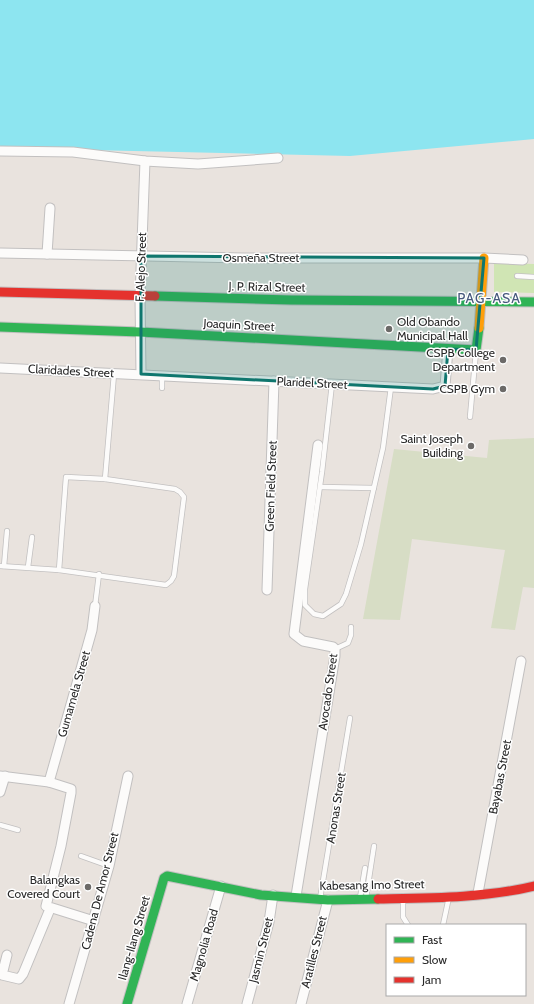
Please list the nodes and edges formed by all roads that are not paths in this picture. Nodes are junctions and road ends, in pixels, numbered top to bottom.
1 (0, 151) edge
2 (278, 158) dead end
3 (145, 161) junction
4 (50, 208) dead end
5 (0, 253) edge
6 (47, 254) junction
7 (141, 256) junction
8 (484, 258) junction
9 (523, 260) dead end
10 (517, 276) dead end
11 (534, 278) edge
12 (0, 292) edge
13 (140, 296) junction
14 (482, 302) junction
15 (534, 302) edge
16 (0, 327) edge
17 (140, 332) junction
18 (448, 349) junction
19 (476, 350) junction
20 (0, 368) edge
21 (114, 374) junction
22 (141, 374) junction
23 (162, 375) junction
24 (274, 381) junction
25 (332, 384) junction
26 (391, 387) junction
27 (162, 388) dead end
28 (470, 417) dead end
29 (318, 445) dead end
30 (105, 479) junction
31 (320, 487) junction
32 (374, 488) junction
33 (7, 532) dead end
34 (32, 537) dead end
35 (2, 566) edge
36 (28, 567) junction
37 (59, 570) junction
38 (99, 574) junction
39 (267, 590) dead end
40 (95, 606) joint
41 (351, 627) dead end
42 (335, 649) junction
43 (521, 661) dead end
44 (350, 718) dead end
45 (3, 776) edge
46 (128, 776) dead end
47 (49, 782) junction
48 (0, 792) edge
49 (0, 824) edge
50 (18, 830) dead end
51 (374, 846) dead end
52 (81, 856) dead end
53 (109, 866) junction
54 (365, 868) dead end
55 (164, 878) joint
56 (221, 886) junction
57 (534, 886) edge
58 (478, 893) junction
59 (273, 895) junction
60 (449, 895) junction
61 (296, 896) junction
62 (403, 898) junction
63 (324, 899) junction
64 (363, 900) junction
65 (50, 908) junction
66 (94, 921) junction
67 (407, 924) edge
68 (443, 924) edge
69 (7, 955) dead end
70 (69, 1004) edge
71 (127, 1004) edge
72 (187, 1004) edge
73 (247, 1004) edge
74 (301, 1004) edge

1 - 3 street
2 - 3 street
3 - 7 street, F. Alejo Street
4 - 6 street
5 - 6 street, Osmeña Street
6 - 7 street, Osmeña Street
7 - 8 street, Osmeña Street
7 - 13 street, F. Alejo Street
8 - 9 street, Osmeña Street
8 - 14 main road
10 - 11 lane
12 - 13 main road, J. P. Rizal Street
13 - 14 main road, J. P. Rizal Street
13 - 17 street, F. Alejo Street
14 - 15 main road, J. P. Rizal Street
14 - 19 main road
16 - 17 main road, Joaquin Street
17 - 18 main road, Joaquin Street
17 - 22 street, F. Alejo Street
18 - 19 main road, Joaquin Street
18 - 26 street, Plaridel Street
19 - 28 lane
20 - 21 street, Claridades Street
21 - 22 street, Claridades Street
21 - 30 lane
22 - 23 street, Plaridel Street
23 - 24 street, Plaridel Street
23 - 27 lane
24 - 25 street, Plaridel Street
24 - 39 street, Green Field Street
25 - 26 street, Plaridel Street
25 - 31 lane
26 - 32 lane
29 - 42 street, Avocado Street
30 - 37 lane
30 - 38 lane
31 - 32 lane
31 - 32 lane
33 - 35 lane
34 - 36 lane
35 - 36 lane
36 - 37 lane
37 - 38 lane
38 - 40 lane
40 - 47 street, Gumamela Street
41 - 42 lane
42 - 61 street, Avocado Street
43 - 58 street, Bayabas Street
44 - 63 lane, Anonas Street
45 - 47 street
45 - 48 street
46 - 53 street, Cadena De Amor Street
47 - 65 street
49 - 50 lane
51 - 64 lane
52 - 53 lane
53 - 66 street, Cadena De Amor Street
54 - 64 lane
55 - 56 main road, Kabesang Imo Street
55 - 71 main road, Ilang-Ilang Street
56 - 59 main road, Kabesang Imo Street
56 - 72 street, Magnolia Road
57 - 58 main road, Kabesang Imo Street
58 - 60 main road, Kabesang Imo Street
59 - 61 main road, Kabesang Imo Street
59 - 73 street, Jasmin Street
60 - 62 main road, Kabesang Imo Street
60 - 68 lane
61 - 63 main road, Kabesang Imo Street
62 - 64 main road, Kabesang Imo Street
62 - 67 lane
63 - 64 main road, Kabesang Imo Street
63 - 74 street, Aratilles Street
65 - 66 street
65 - 69 street
66 - 70 street, Cadena De Amor Street

